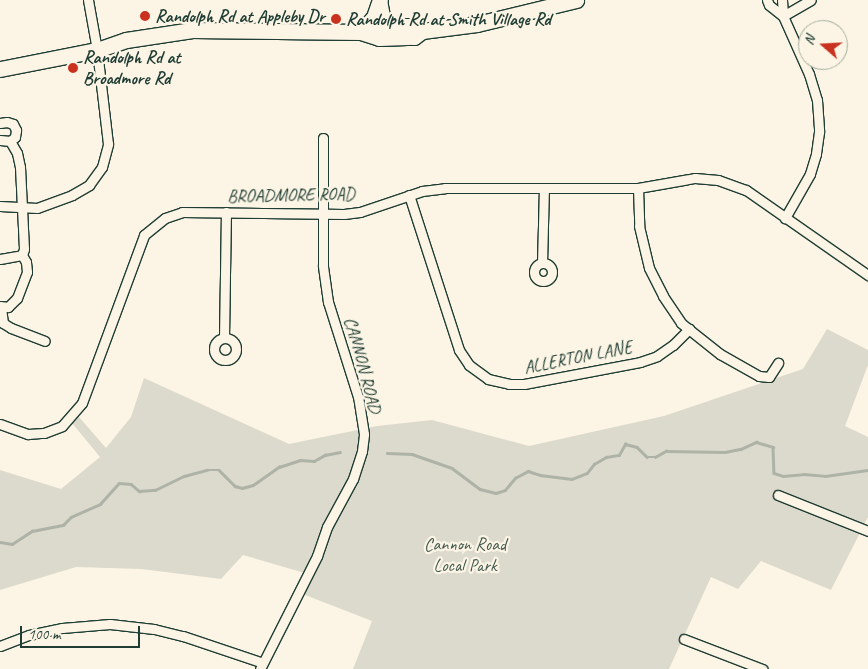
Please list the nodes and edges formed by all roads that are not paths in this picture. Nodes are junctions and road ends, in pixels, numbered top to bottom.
1 (88, 0) edge
2 (381, 0) edge
3 (576, 0) edge
4 (767, 0) edge
5 (782, 0) edge
6 (811, 0) edge
7 (783, 16) junction
8 (387, 26) junction
9 (422, 31) junction
10 (362, 32) junction
11 (97, 50) junction
12 (0, 69) edge
13 (0, 123) edge
14 (323, 138) dead end
15 (0, 140) edge
16 (10, 141) junction
17 (638, 188) junction
18 (544, 189) junction
19 (409, 195) junction
20 (0, 206) edge
21 (23, 209) junction
22 (226, 212) junction
23 (322, 213) junction
24 (785, 218) junction
25 (22, 255) junction
26 (0, 259) edge
27 (542, 263) dead end
28 (868, 275) edge
29 (1, 307) edge
30 (689, 329) junction
31 (224, 338) dead end
32 (45, 341) dead end
33 (778, 363) dead end
34 (0, 424) edge
35 (778, 495) dead end
36 (868, 531) edge
37 (684, 639) dead end
38 (0, 646) edge
39 (261, 666) edge
40 (762, 669) edge

1 - 11 street
2 - 8 street
2 - 10 main road
3 - 9 main road
4 - 7 street
5 - 7 street
6 - 7 street
7 - 24 street
8 - 9 main road
8 - 10 main road
9 - 10 main road
10 - 11 main road
11 - 12 main road
11 - 21 street
13 - 16 street
14 - 23 street, CANNON ROAD
15 - 16 street
16 - 21 street
17 - 18 street, BROADMORE ROAD
17 - 24 street, BROADMORE ROAD
17 - 30 street
18 - 19 street, BROADMORE ROAD
18 - 27 street
19 - 23 street, BROADMORE ROAD
19 - 30 street, ALLERTON LANE
20 - 21 street
21 - 25 street
22 - 23 street, BROADMORE ROAD
22 - 31 street
22 - 34 street, BROADMORE ROAD
23 - 39 street, CANNON ROAD
24 - 28 street, BROADMORE ROAD
25 - 26 street
25 - 29 street
29 - 32 street
30 - 33 street
35 - 36 street
37 - 40 street
38 - 39 street

